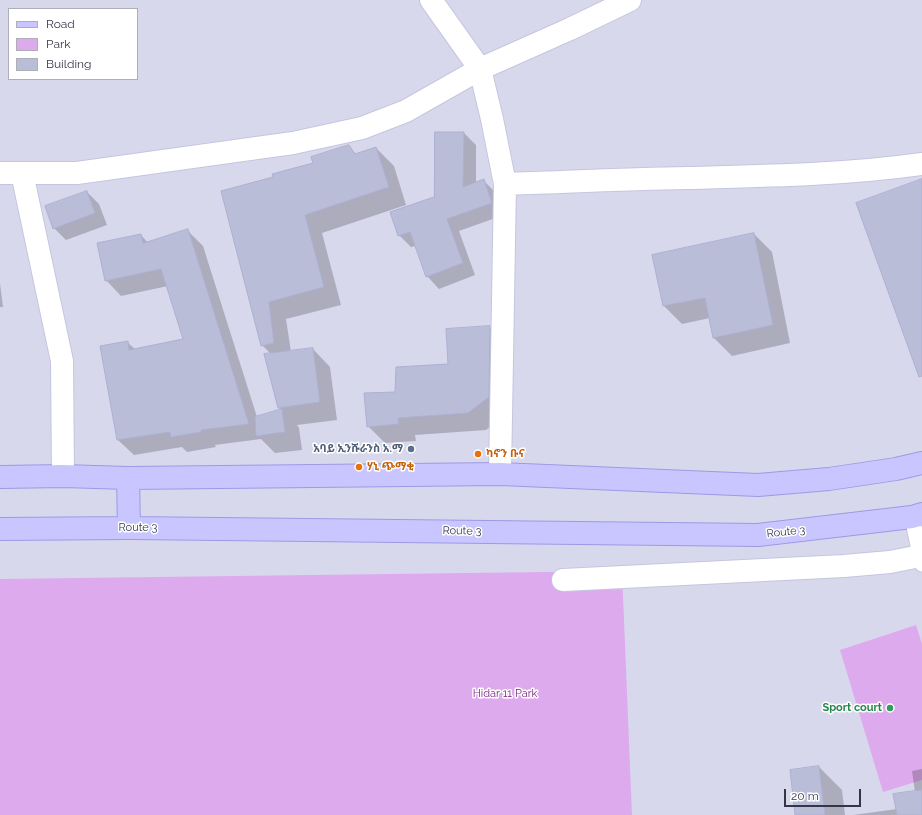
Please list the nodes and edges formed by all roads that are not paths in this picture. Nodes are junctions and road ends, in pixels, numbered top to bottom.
1 (431, 0) edge
2 (630, 0) edge
3 (480, 69) junction
4 (922, 164) edge
5 (0, 173) edge
6 (22, 173) junction
7 (506, 184) junction
8 (922, 463) edge
9 (500, 474) junction
10 (63, 476) junction
11 (0, 477) edge
12 (128, 478) junction
13 (917, 516) edge
14 (129, 528) junction
15 (0, 529) edge
16 (921, 560) edge
17 (563, 580) dead end

1 - 3 street
2 - 3 street
3 - 6 street
3 - 7 street
4 - 7 street
5 - 6 street
6 - 10 street
7 - 9 street
8 - 9 main road
9 - 12 main road
10 - 11 main road
10 - 12 main road
12 - 14 main road
13 - 14 main road, Route 3
13 - 16 lane
14 - 15 main road, Route 3
16 - 17 street

